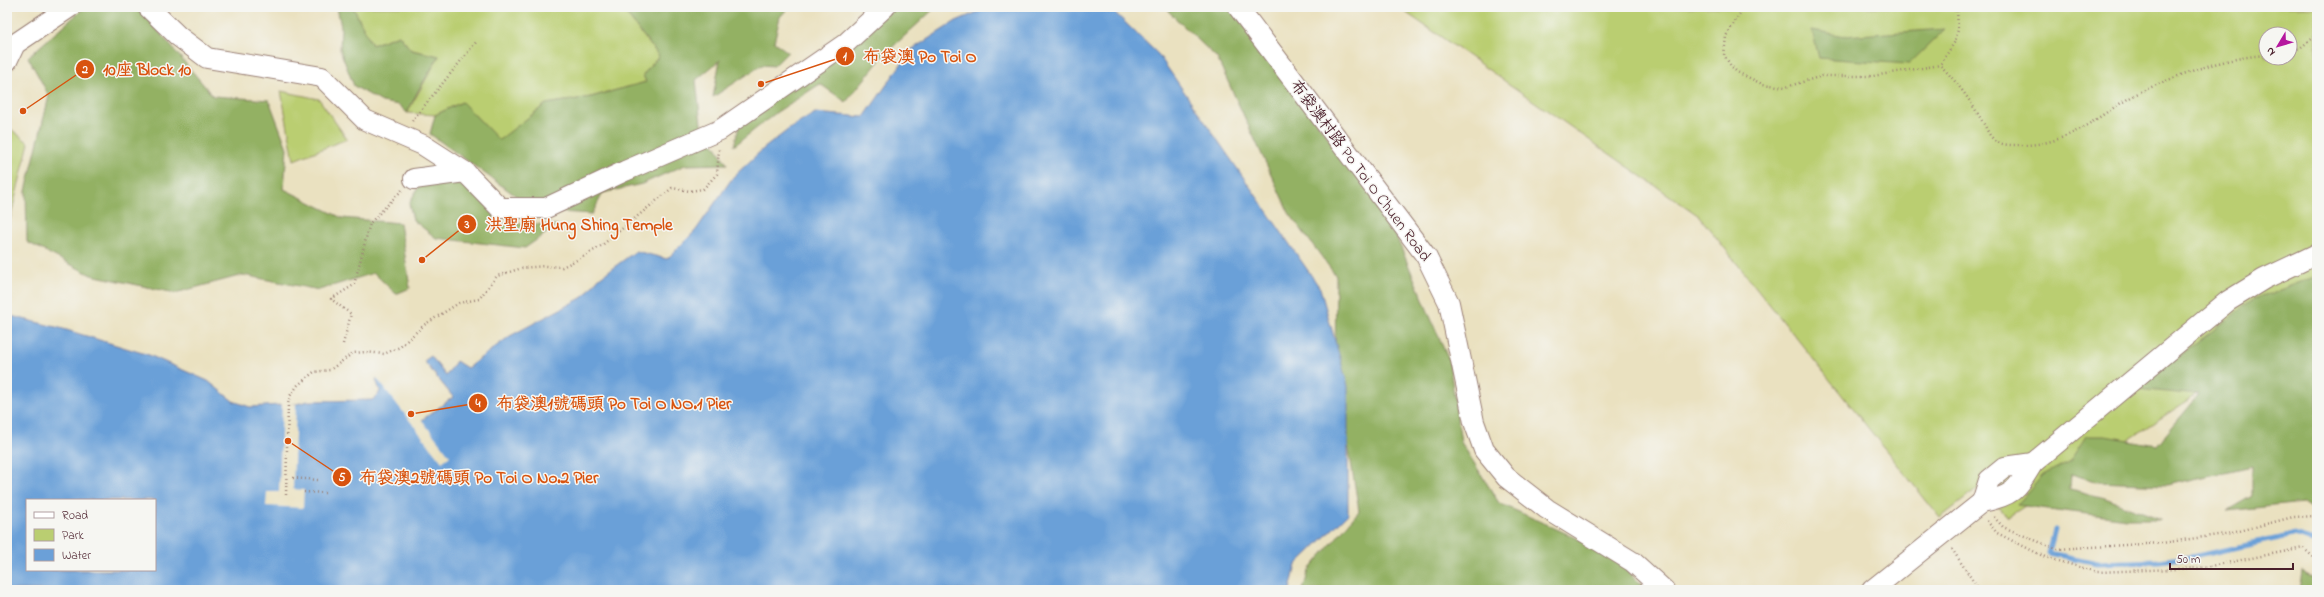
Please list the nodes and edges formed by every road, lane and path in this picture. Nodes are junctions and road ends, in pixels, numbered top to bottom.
1 (70, 7) edge
2 (148, 7) edge
3 (885, 7) edge
4 (1238, 7) edge
5 (1744, 7) edge
6 (1954, 7) edge
7 (1957, 7) edge
8 (1956, 12) junction
9 (2317, 35) edge
10 (477, 42) dead end
11 (2298, 49) edge
12 (10, 51) edge
13 (2258, 56) edge
14 (1940, 65) junction
15 (720, 130) junction
16 (400, 135) junction
17 (465, 172) junction
18 (414, 179) joint
19 (2317, 254) edge
20 (343, 344) dead end
21 (293, 478) dead end
22 (318, 480) dead end
23 (304, 492) dead end
24 (326, 493) dead end
25 (286, 495) dead end
26 (2317, 516) edge
27 (2003, 527) dead end
28 (1941, 533) junction
29 (1997, 533) dead end
30 (2317, 560) edge
31 (1664, 590) edge
32 (1872, 590) edge
33 (1979, 590) edge

1 - 12 street
2 - 16 street
3 - 15 street
4 - 31 street, 布袋澳村路 Po Toi O Chuen Road
5 - 14 path
6 - 8 path
7 - 8 path
8 - 14 path
9 - 11 path
10 - 16 path
13 - 14 path
15 - 17 street
15 - 25 path
16 - 17 street
17 - 18 street
18 - 20 path
19 - 28 street
21 - 22 path
23 - 24 path
26 - 27 path
28 - 32 street
28 - 33 path
29 - 30 path

